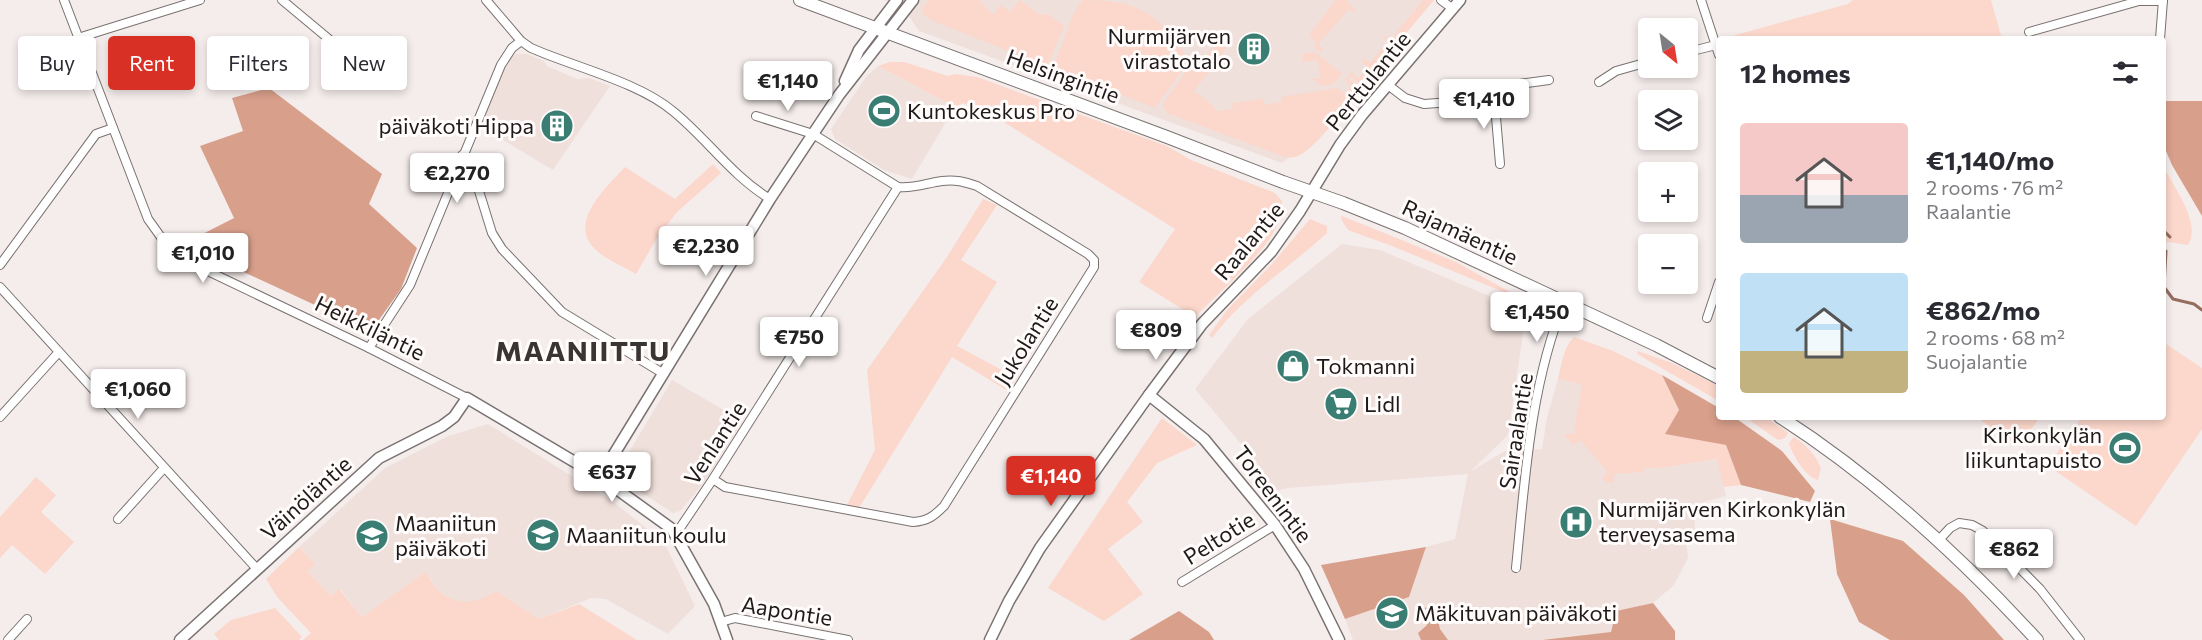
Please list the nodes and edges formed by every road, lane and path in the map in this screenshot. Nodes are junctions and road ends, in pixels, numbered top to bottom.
1 (64, 0) edge
2 (200, 0) edge
3 (282, 0) edge
4 (486, 0) edge
5 (800, 0) edge
6 (897, 0) edge
7 (913, 0) edge
8 (1441, 0) edge
9 (1701, 0) edge
10 (2163, 0) edge
11 (1457, 3) edge
12 (875, 29) junction
13 (2029, 32) dead end
14 (888, 34) junction
15 (77, 36) edge
16 (84, 36) edge
17 (325, 36) edge
18 (2160, 36) edge
19 (520, 41) junction
20 (1716, 45) joint
21 (1698, 50) edge
22 (1638, 66) edge
23 (1549, 80) dead end
24 (1599, 82) dead end
25 (1388, 85) junction
26 (96, 86) edge
27 (1494, 94) junction
28 (839, 95) junction
29 (756, 116) dead end
30 (112, 128) junction
31 (813, 134) junction
32 (462, 155) junction
33 (1500, 164) dead end
34 (898, 187) junction
35 (1311, 192) junction
36 (770, 199) junction
37 (0, 265) edge
38 (0, 287) edge
39 (1716, 291) edge
40 (1564, 302) junction
41 (1707, 318) dead end
42 (369, 348) junction
43 (58, 353) junction
44 (664, 374) junction
45 (1716, 376) edge
46 (1149, 395) junction
47 (467, 398) junction
48 (0, 417) edge
49 (1784, 420) edge
50 (164, 468) junction
51 (600, 477) junction
52 (713, 479) junction
53 (118, 519) dead end
54 (1275, 525) junction
55 (676, 534) junction
56 (1938, 541) junction
57 (1516, 568) dead end
58 (257, 569) junction
59 (1182, 582) dead end
60 (27, 619) dead end
61 (721, 622) junction
62 (8, 640) edge
63 (180, 640) edge
64 (727, 640) edge
65 (848, 640) edge
66 (990, 640) edge
67 (1339, 640) edge
68 (2037, 640) edge
69 (2080, 640) edge

1 - 15 street, Heikkiläntie
2 - 16 street
3 - 17 street
4 - 19 street
5 - 12 main road, Helsingintie
6 - 12 street
7 - 14 street
8 - 11 street
9 - 20 street
10 - 13 street
10 - 18 street
11 - 25 street, Perttulantie
12 - 14 main road, Helsingintie
12 - 28 street
14 - 28 street
14 - 35 main road, Helsingintie
19 - 32 street
19 - 36 street
20 - 21 street
22 - 24 street
23 - 27 street
25 - 27 street
25 - 35 street, Perttulantie
26 - 30 street, Heikkiläntie
27 - 33 street
28 - 31 street
29 - 31 street
30 - 37 street
30 - 42 street, Heikkiläntie
31 - 34 street
31 - 36 street
32 - 42 street
32 - 44 street
34 - 52 street, Venlantie
34 - 52 street, Jukolantie
35 - 40 main road, Rajamäentie
35 - 46 street, Raalantie
36 - 44 street
38 - 43 street
39 - 41 street
40 - 45 main road, Rajamäentie
40 - 57 street, Sairaalantie
42 - 47 street, Heikkiläntie
43 - 48 street
43 - 50 street
44 - 51 street
46 - 54 street, Toreenintie
46 - 66 street, Raalantie
47 - 51 street, Heikkiläntie
47 - 58 street, Väinöläntie
49 - 56 main road
50 - 53 street
50 - 58 street
51 - 55 street, Heikkiläntie
52 - 55 street, Venlantie
54 - 59 street, Peltotie
54 - 67 street, Toreenintie
55 - 61 street, Heikkiläntie
56 - 68 main road
56 - 69 street
58 - 63 street, Väinöläntie
60 - 62 street
61 - 64 street, Heikkiläntie
61 - 65 street, Aapontie

